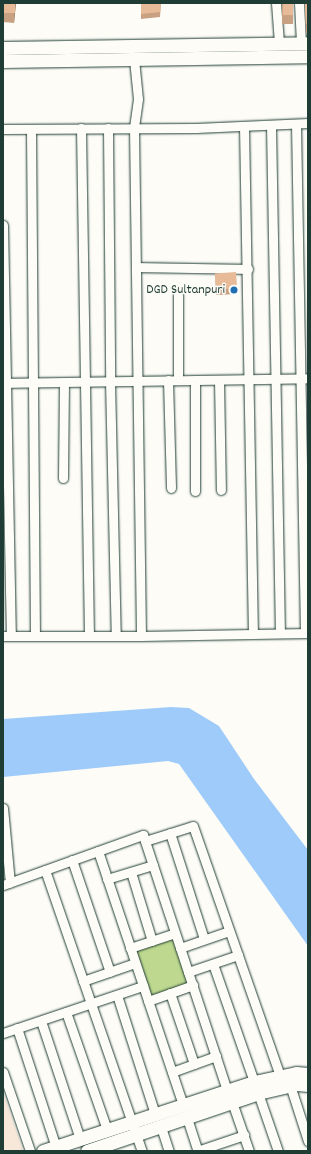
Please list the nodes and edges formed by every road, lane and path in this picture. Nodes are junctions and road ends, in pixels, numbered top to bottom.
1 (276, 3) edge
2 (299, 3) edge
3 (279, 43) junction
4 (304, 43) edge
5 (3, 48) edge
6 (308, 56) edge
7 (134, 59) junction
8 (3, 61) edge
9 (308, 123) edge
10 (296, 124) junction
11 (271, 125) junction
12 (244, 126) junction
13 (31, 128) junction
14 (81, 128) junction
15 (108, 128) junction
16 (134, 128) junction
17 (3, 129) edge
18 (3, 225) edge
19 (138, 267) junction
20 (248, 269) junction
21 (3, 271) edge
22 (178, 295) dead end
23 (304, 378) edge
24 (247, 379) junction
25 (275, 379) junction
26 (168, 380) junction
27 (178, 380) junction
28 (195, 380) junction
29 (219, 380) junction
30 (110, 381) junction
31 (138, 381) junction
32 (32, 382) junction
33 (64, 382) junction
34 (84, 382) junction
35 (4, 383) edge
36 (63, 478) dead end
37 (171, 488) dead end
38 (195, 490) dead end
39 (220, 490) dead end
40 (280, 633) junction
41 (306, 633) edge
42 (253, 634) junction
43 (7, 636) edge
44 (35, 636) junction
45 (90, 636) junction
46 (116, 636) junction
47 (141, 636) junction
48 (3, 808) edge
49 (170, 833) junction
50 (145, 841) junction
51 (98, 851) junction
52 (72, 860) junction
53 (153, 865) junction
54 (45, 870) junction
55 (131, 872) junction
56 (107, 879) junction
57 (6, 884) edge
58 (229, 931) junction
59 (175, 933) junction
60 (204, 939) junction
61 (152, 941) junction
62 (130, 948) junction
63 (180, 948) junction
64 (238, 955) junction
65 (135, 964) junction
66 (213, 964) junction
67 (110, 972) junction
68 (188, 972) junction
69 (83, 981) junction
70 (192, 985) junction
71 (143, 986) junction
72 (170, 993) junction
73 (116, 995) junction
74 (148, 1001) junction
75 (91, 1004) junction
76 (66, 1012) junction
77 (40, 1020) junction
78 (17, 1028) junction
79 (3, 1033) edge
80 (216, 1056) junction
81 (194, 1064) junction
82 (3, 1072) edge
83 (172, 1072) junction
84 (308, 1074) edge
85 (280, 1076) junction
86 (290, 1085) junction
87 (308, 1085) edge
88 (256, 1088) junction
89 (227, 1090) junction
90 (232, 1102) junction
91 (182, 1105) junction
92 (156, 1114) junction
93 (187, 1118) junction
94 (131, 1122) junction
95 (161, 1127) junction
96 (107, 1130) junction
97 (136, 1135) junction
98 (244, 1135) junction
99 (80, 1139) junction
100 (308, 1141) edge
101 (112, 1147) edge
102 (220, 1147) edge
103 (48, 1150) edge
104 (30, 1151) edge
105 (87, 1151) edge
106 (142, 1151) edge
107 (169, 1151) edge
108 (198, 1151) edge
109 (249, 1151) edge
110 (278, 1151) edge

1 - 3 street
2 - 4 street
3 - 4 street
3 - 5 street
6 - 7 street
7 - 8 street
7 - 16 street
9 - 10 street
10 - 11 street
10 - 23 street
11 - 12 street
11 - 25 street
12 - 16 street
12 - 20 street
13 - 14 street
13 - 17 street
13 - 32 street
14 - 15 street
14 - 34 street
15 - 16 street
15 - 30 street
16 - 19 street
18 - 21 street
19 - 20 street
19 - 31 street
20 - 24 street
21 - 35 street
22 - 27 street
23 - 25 street
23 - 41 street
24 - 25 street
24 - 29 street
24 - 42 street
25 - 40 street
26 - 27 street
26 - 31 street
26 - 37 street
27 - 28 street
28 - 29 street
28 - 38 street
29 - 39 street
30 - 31 street
30 - 34 street
30 - 46 street
31 - 47 street
32 - 33 street
32 - 35 street
32 - 44 street
33 - 34 street
33 - 36 street
34 - 45 street
35 - 43 street
40 - 41 street
40 - 42 street
42 - 47 street
43 - 44 street
44 - 45 street
45 - 46 street
46 - 47 street
48 - 57 street
49 - 50 street
49 - 58 street
49 - 60 street
50 - 51 street
50 - 53 street
51 - 52 street
51 - 56 street
52 - 54 street
52 - 67 street
53 - 55 street
53 - 59 street
54 - 57 street
54 - 69 street
55 - 56 street
55 - 61 street
56 - 62 street
58 - 60 street
58 - 64 street
59 - 61 street
59 - 63 street
60 - 63 street
61 - 62 street
62 - 65 street
63 - 68 street
64 - 66 street
64 - 85 street
65 - 67 street
65 - 71 street
66 - 68 street
66 - 88 street
67 - 69 street
68 - 70 street
69 - 75 street
70 - 72 street
70 - 80 street
71 - 73 street
71 - 74 street
72 - 74 street
72 - 81 street
73 - 75 street
73 - 92 street
74 - 83 street
75 - 76 street
75 - 94 street
76 - 77 street
76 - 96 street
77 - 78 street
77 - 99 street
78 - 79 street
78 - 103 street
80 - 81 street
80 - 89 street
81 - 83 street
82 - 104 street
83 - 91 street
84 - 85 street
85 - 88 street
86 - 87 street
86 - 88 street
86 - 100 street
88 - 89 street
88 - 90 street
88 - 110 street
89 - 91 street
90 - 93 street
90 - 98 street
91 - 92 street
92 - 94 street
93 - 95 street
93 - 108 street
94 - 96 street
94 - 97 street
95 - 97 street
95 - 107 street
96 - 99 street
97 - 101 street
97 - 106 street
98 - 102 street
98 - 109 street
99 - 103 street
101 - 105 street
102 - 108 street

